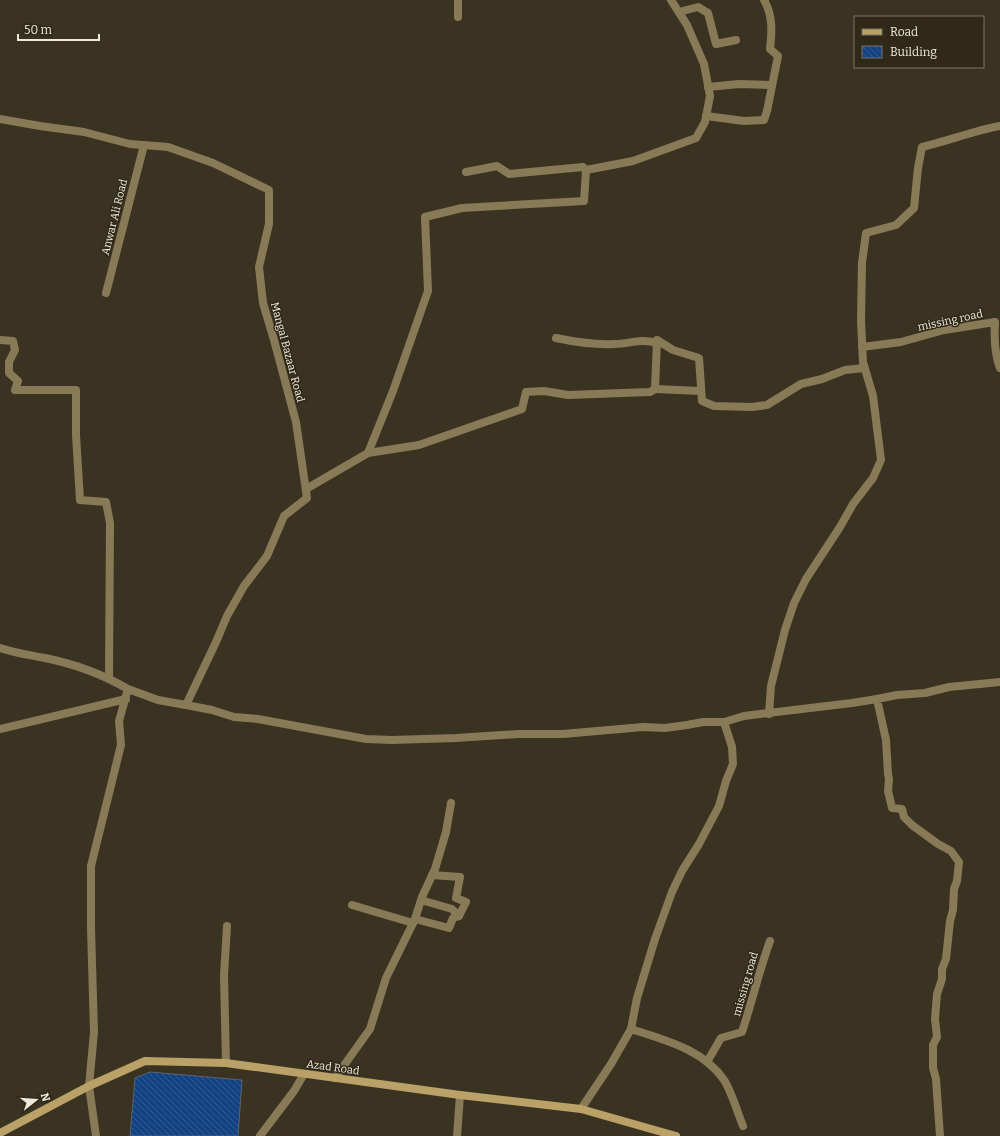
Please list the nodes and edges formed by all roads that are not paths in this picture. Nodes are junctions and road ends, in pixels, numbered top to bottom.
1 (458, 0) edge
2 (671, 0) edge
3 (764, 0) edge
4 (679, 12) junction
5 (458, 17) dead end
6 (736, 40) dead end
7 (772, 85) junction
8 (708, 87) junction
9 (706, 116) junction
10 (0, 118) edge
11 (1000, 126) edge
12 (144, 146) junction
13 (586, 170) junction
14 (466, 172) dead end
15 (106, 293) dead end
16 (556, 338) dead end
17 (0, 340) edge
18 (657, 343) junction
19 (862, 347) junction
20 (864, 368) junction
21 (1000, 368) edge
22 (655, 389) junction
23 (701, 391) junction
24 (368, 453) junction
25 (306, 489) junction
26 (0, 648) edge
27 (109, 678) junction
28 (1000, 682) edge
29 (128, 689) junction
30 (126, 699) junction
31 (877, 699) junction
32 (186, 704) junction
33 (769, 714) junction
34 (724, 722) junction
35 (0, 729) edge
36 (451, 803) dead end
37 (432, 875) junction
38 (421, 900) junction
39 (352, 905) dead end
40 (459, 916) junction
41 (414, 921) junction
42 (228, 926) dead end
43 (770, 941) dead end
44 (630, 1029) junction
45 (707, 1062) junction
46 (226, 1063) junction
47 (304, 1074) junction
48 (335, 1078) junction
49 (89, 1086) junction
50 (460, 1095) junction
51 (581, 1108) junction
52 (743, 1126) dead end
53 (0, 1133) edge
54 (96, 1136) edge
55 (260, 1136) edge
56 (457, 1136) edge
57 (676, 1136) edge
58 (940, 1136) edge

1 - 5 street
2 - 4 street
3 - 7 street
4 - 6 street
4 - 8 street
7 - 8 street
7 - 9 street
8 - 9 street
9 - 13 street
10 - 12 street, Mangal Bazaar Road
11 - 19 street
12 - 15 street, Anwar Ali Road
12 - 25 street, Mangal Bazaar Road
13 - 14 street
13 - 24 street
16 - 18 street
17 - 27 street
18 - 22 street
18 - 23 street
19 - 20 street
19 - 21 street, missing road
20 - 23 street
20 - 33 street
22 - 23 street
22 - 24 street
24 - 25 street
25 - 32 street
26 - 27 street
27 - 29 street
28 - 31 street
29 - 30 street
29 - 32 street
30 - 35 street
30 - 49 street
31 - 33 street
31 - 58 street
32 - 34 street
33 - 34 street
34 - 44 street
36 - 37 street
37 - 38 street
37 - 40 street
38 - 40 street
38 - 41 street
39 - 41 street
40 - 41 street
41 - 48 street
42 - 46 street
43 - 45 street, missing road
44 - 45 street
44 - 51 street
45 - 52 street
46 - 47 main road, Azad Road
46 - 49 main road, Azad Road
47 - 48 main road, Azad Road
47 - 55 street
48 - 50 main road, Azad Road
49 - 53 main road, Azad Road
49 - 54 street
50 - 51 main road, Azad Road
50 - 56 street
51 - 57 main road, Azad Road

